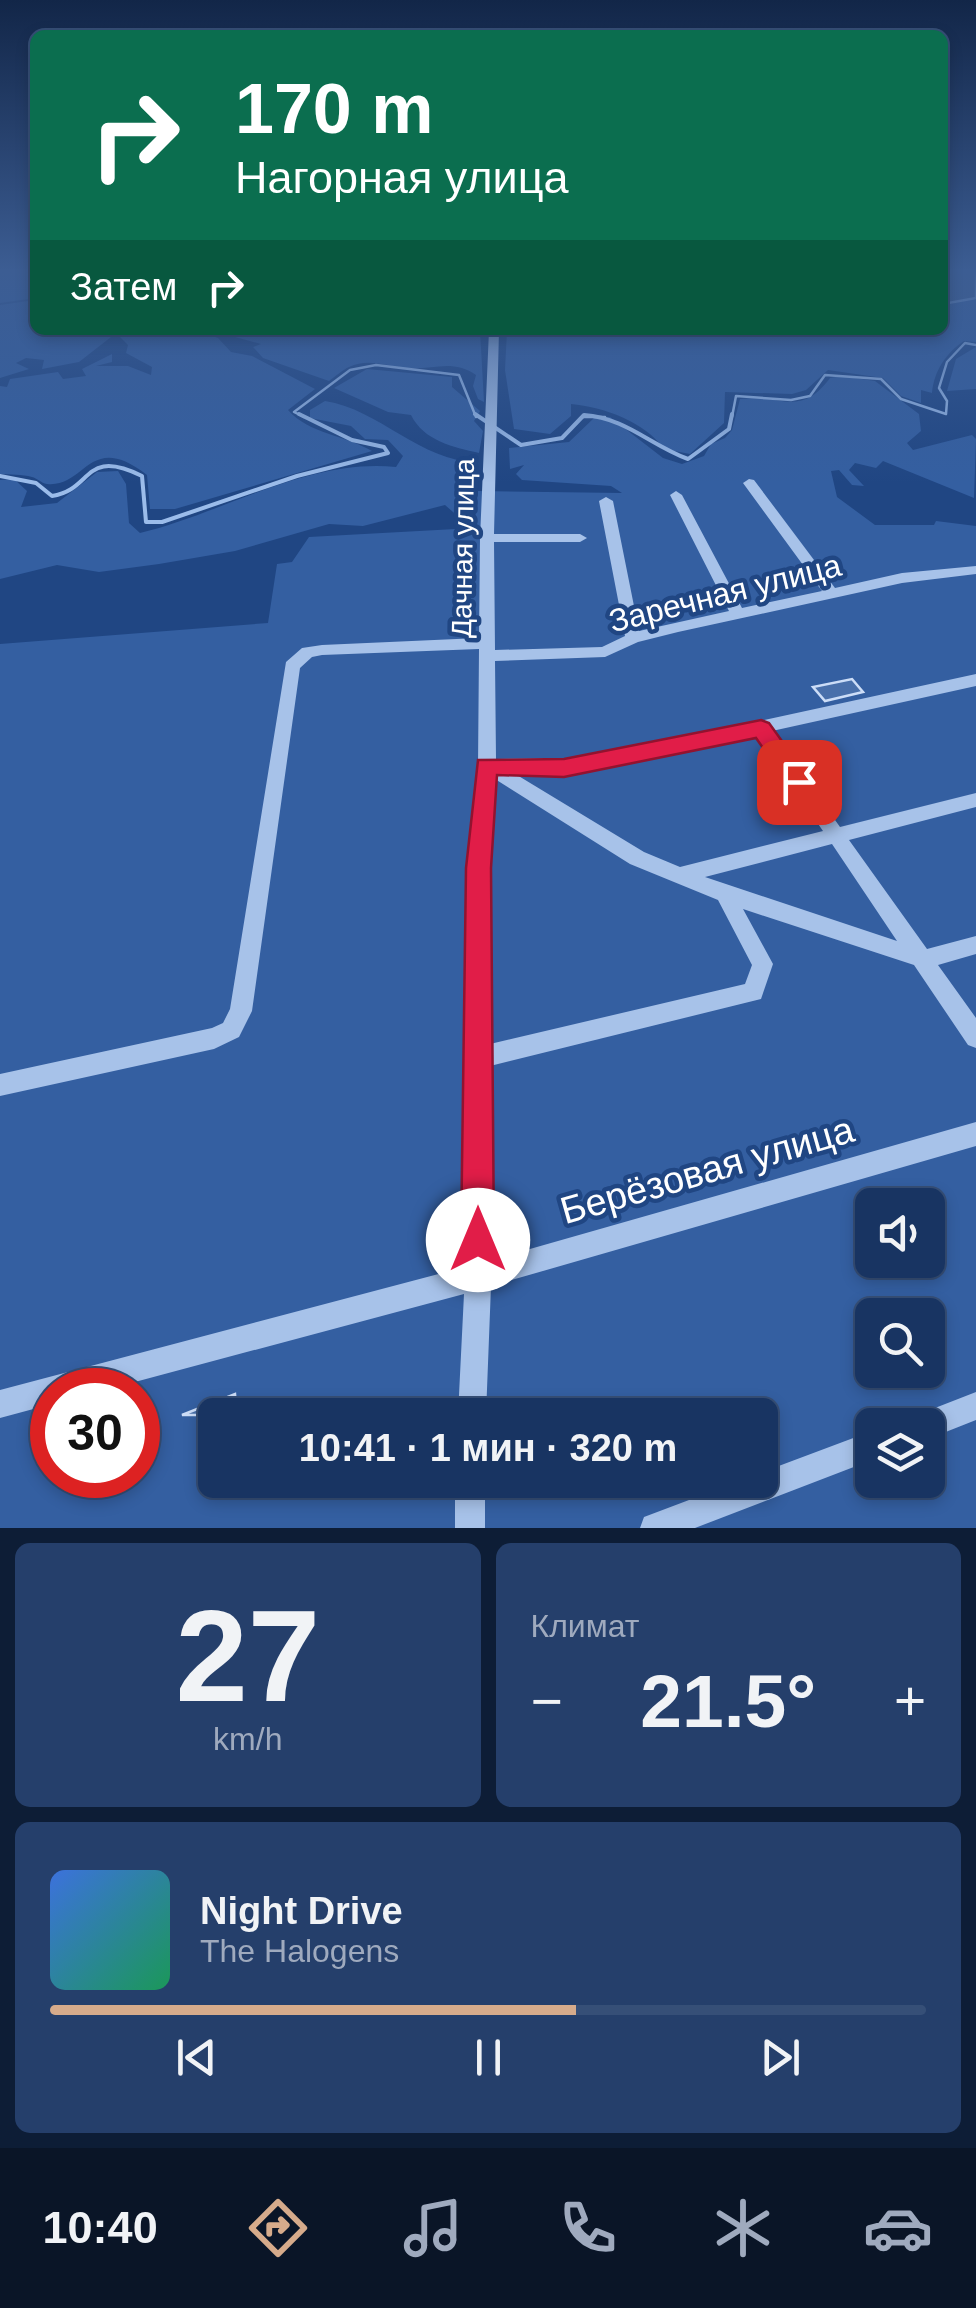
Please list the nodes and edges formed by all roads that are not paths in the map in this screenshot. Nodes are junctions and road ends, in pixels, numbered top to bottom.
1 (494, 340) edge
2 (748, 483) dead end
3 (676, 495) dead end
4 (606, 502) dead end
5 (487, 538) junction
6 (580, 538) dead end
7 (976, 570) edge
8 (832, 594) junction
9 (738, 614) junction
10 (633, 638) junction
11 (486, 650) junction
12 (976, 680) edge
13 (761, 728) junction
14 (486, 766) junction
15 (976, 800) edge
16 (836, 836) junction
17 (678, 876) junction
18 (726, 894) junction
19 (976, 945) edge
20 (925, 960) junction
21 (976, 1037) edge
22 (478, 1058) junction
23 (0, 1085) edge
24 (976, 1134) edge
25 (478, 1277) junction
26 (136, 1368) edge
27 (30, 1396) edge
28 (473, 1398) edge
29 (0, 1404) edge
30 (976, 1406) edge
31 (945, 1418) edge
32 (855, 1452) edge
33 (470, 1498) edge
34 (470, 1528) edge
35 (655, 1528) edge

1 - 5 street, Дачная улица
2 - 8 street
3 - 9 street
4 - 10 street
5 - 6 street
5 - 11 street, Дачная улица
7 - 8 street, Заречная улица
8 - 9 street, Заречная улица
9 - 10 street, Заречная улица
10 - 11 street, Заречная улица
11 - 14 street, Дачная улица
11 - 23 street, Заречная улица
12 - 13 street
13 - 14 street
13 - 16 street
14 - 17 street
14 - 22 street, Дачная улица
15 - 16 street
16 - 17 street
16 - 20 street
17 - 18 street
18 - 20 street
18 - 22 street
19 - 20 street
20 - 21 street
22 - 25 street, Дачная улица
24 - 25 street, Берёзовая улица
25 - 26 street, Берёзовая улица
25 - 28 street, Дачная улица
27 - 29 street, Берёзовая улица
30 - 31 street
32 - 35 street
33 - 34 street

